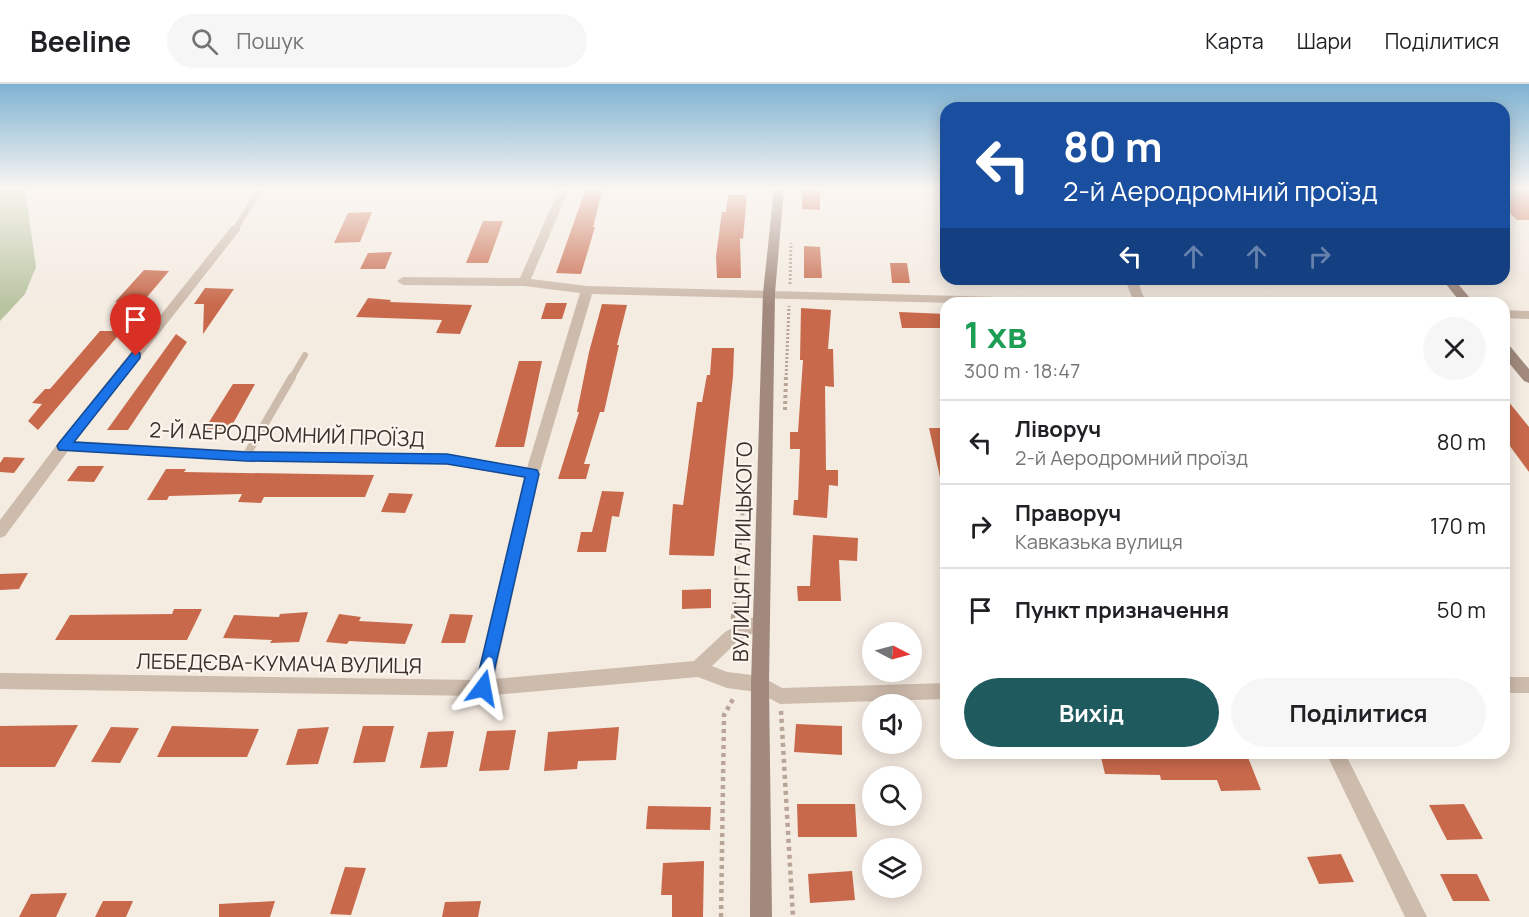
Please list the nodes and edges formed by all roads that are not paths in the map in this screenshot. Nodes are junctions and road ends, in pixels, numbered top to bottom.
1 (236, 228) edge
2 (547, 228) edge
3 (775, 228) edge
4 (403, 281) dead end
5 (524, 282) junction
6 (1453, 285) edge
7 (587, 290) junction
8 (769, 293) junction
9 (1463, 297) edge
10 (940, 298) edge
11 (1510, 314) edge
12 (1529, 315) edge
13 (305, 355) dead end
14 (1510, 355) edge
15 (1529, 378) edge
16 (64, 446) junction
17 (246, 456) junction
18 (532, 474) junction
19 (0, 532) edge
20 (761, 620) junction
21 (698, 669) junction
22 (0, 681) edge
23 (760, 684) junction
24 (1510, 685) edge
25 (1529, 685) edge
26 (483, 688) junction
27 (940, 691) edge
28 (1338, 759) edge
29 (761, 917) edge
30 (1416, 917) edge

1 - 16 street
2 - 5 street
3 - 8 street, ВУЛИЦЯ ГАЛИЦЬКОГО
4 - 5 street
5 - 7 street
6 - 9 street
7 - 8 street
7 - 18 street
8 - 10 street
8 - 20 street, ВУЛИЦЯ ГАЛИЦЬКОГО
11 - 12 street
13 - 17 lane
14 - 15 street
16 - 17 street, 2-Й АЕРОДРОМНИЙ ПРОЇЗД
16 - 19 street
17 - 18 street, 2-Й АЕРОДРОМНИЙ ПРОЇЗД
18 - 26 street
20 - 21 street
20 - 23 street, ВУЛИЦЯ ГАЛИЦЬКОГО
21 - 23 street, ЛЕБЕДЄВА-КУМАЧА ВУЛИЦЯ
21 - 26 street, ЛЕБЕДЄВА-КУМАЧА ВУЛИЦЯ
22 - 26 street, ЛЕБЕДЄВА-КУМАЧА ВУЛИЦЯ
23 - 27 street, ЛЕБЕДЄВА-КУМАЧА ВУЛИЦЯ
23 - 29 street, ВУЛИЦЯ ГАЛИЦЬКОГО
24 - 25 street
28 - 30 street

